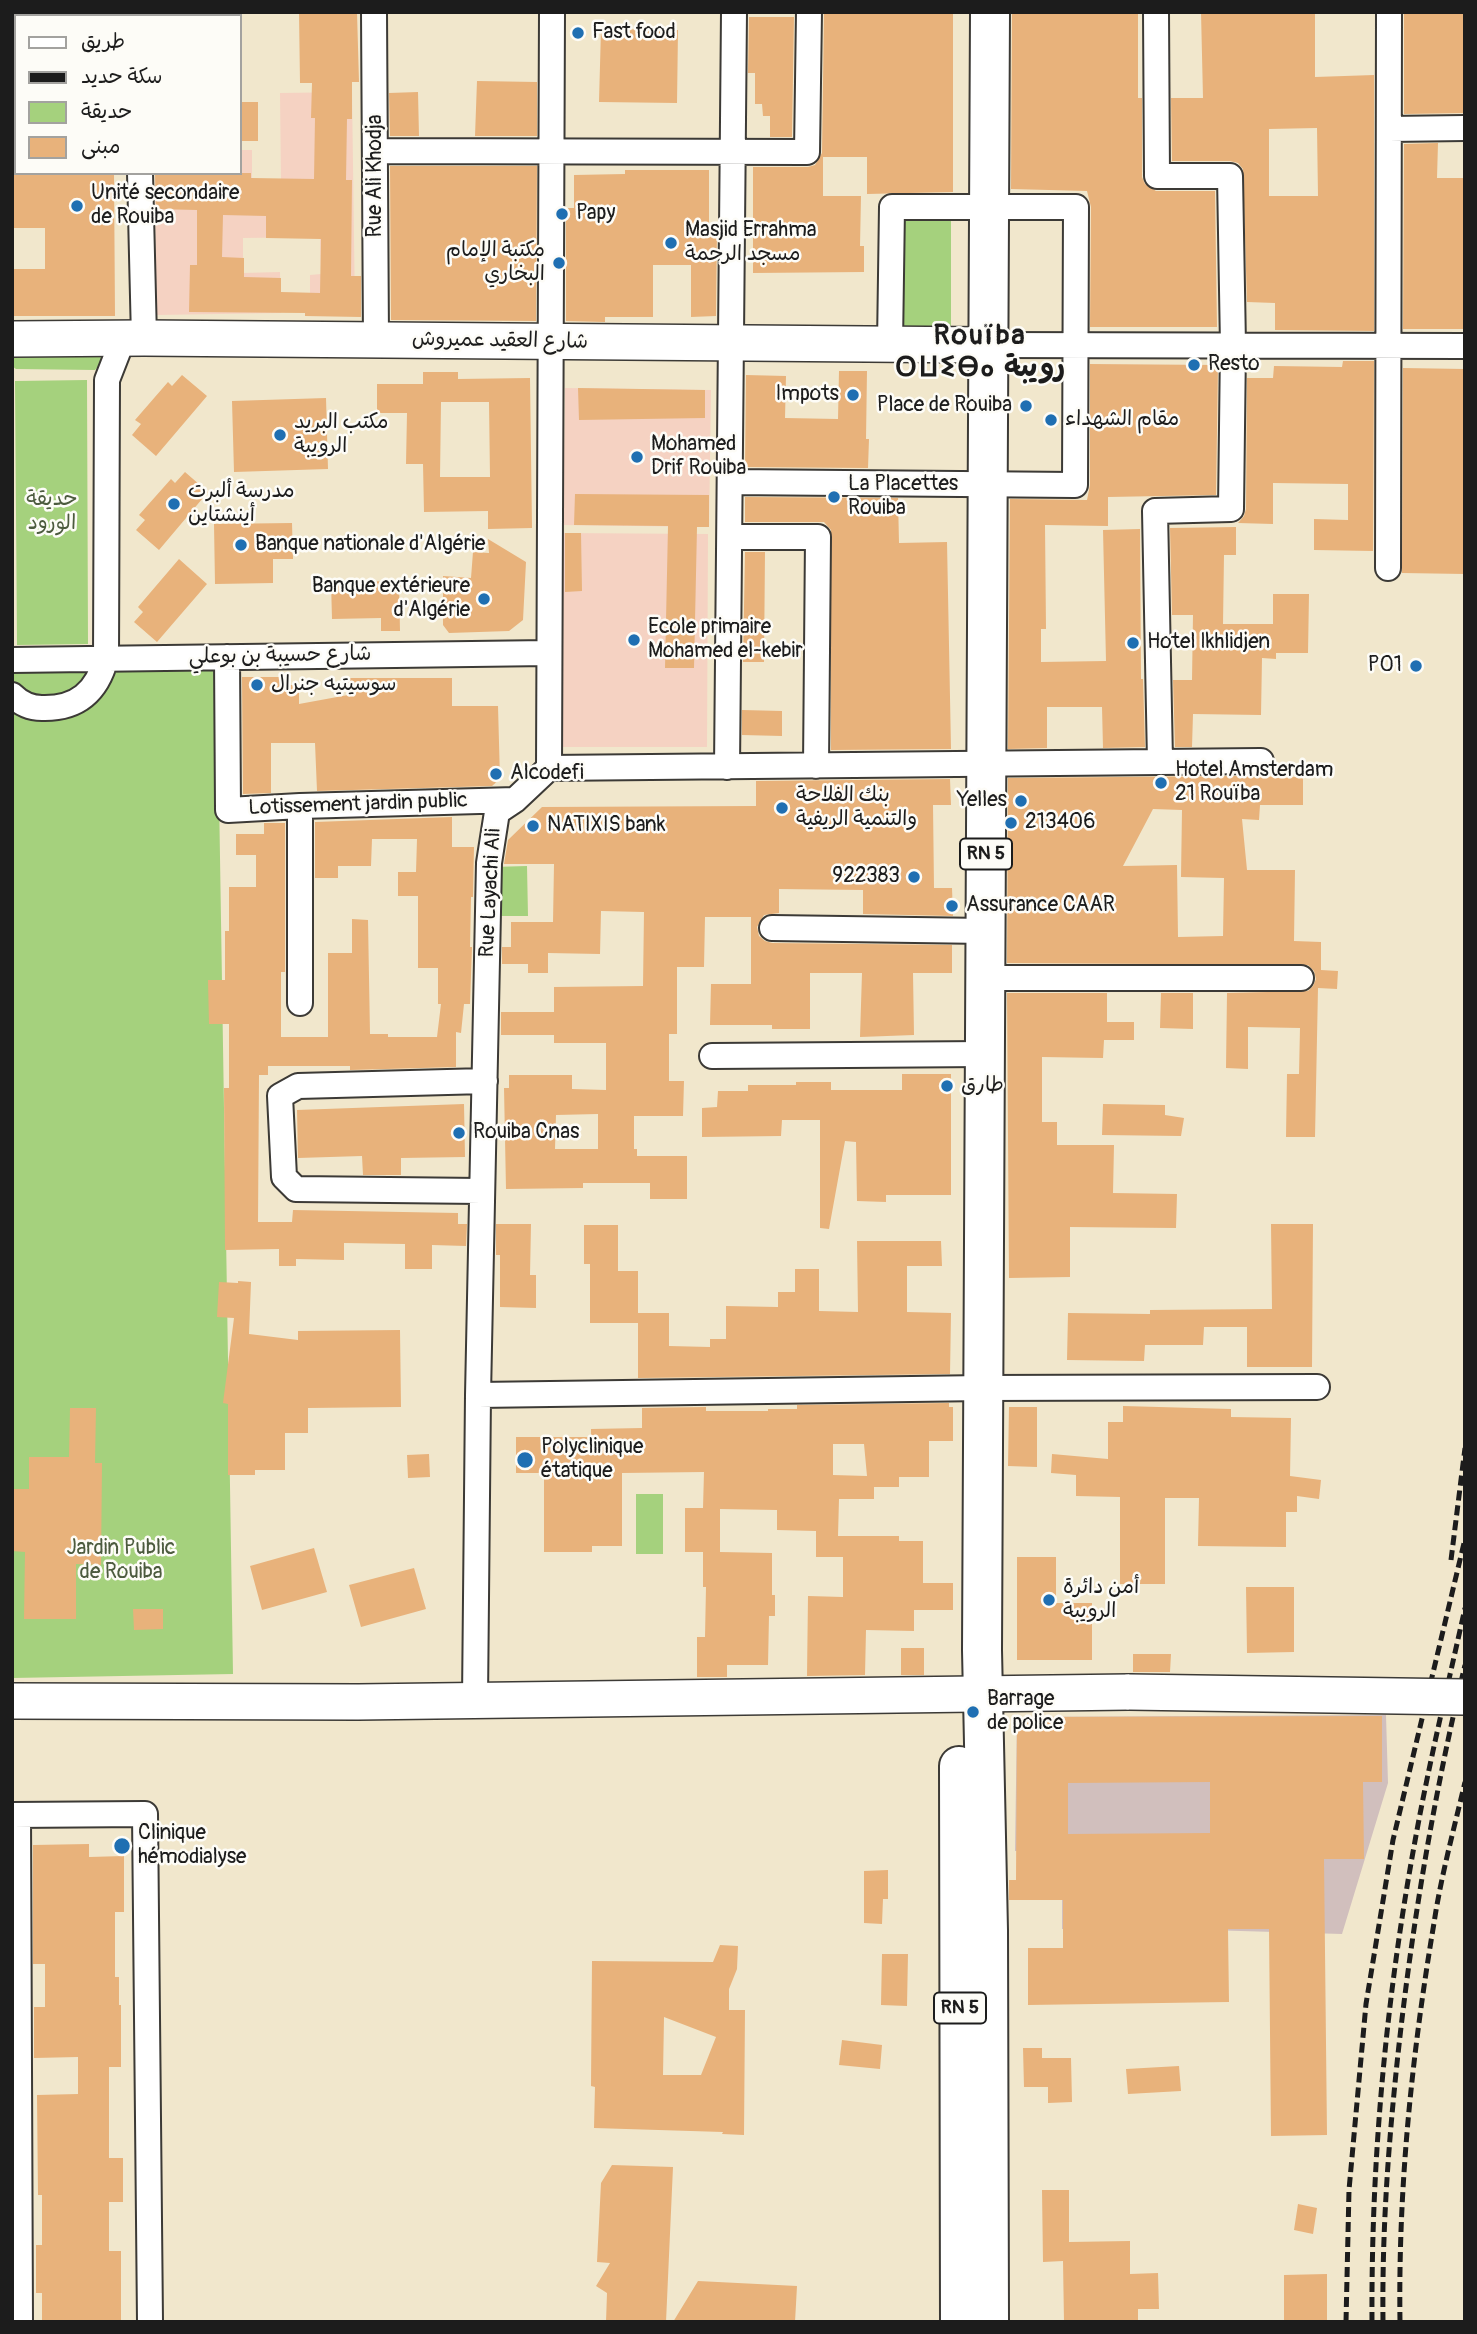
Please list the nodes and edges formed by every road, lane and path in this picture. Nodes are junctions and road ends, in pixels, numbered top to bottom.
1 (374, 12) edge
2 (552, 12) edge
3 (734, 12) edge
4 (809, 12) edge
5 (990, 12) edge
6 (1156, 12) edge
7 (1389, 12) edge
8 (1465, 128) edge
9 (1389, 129) junction
10 (376, 151) junction
11 (551, 152) junction
12 (733, 153) junction
13 (140, 175) edge
14 (988, 206) junction
15 (133, 338) junction
16 (12, 340) edge
17 (376, 340) junction
18 (550, 342) junction
19 (732, 344) junction
20 (890, 344) junction
21 (987, 345) junction
22 (1076, 345) junction
23 (1233, 345) junction
24 (1389, 345) junction
25 (1465, 346) edge
26 (730, 482) junction
27 (988, 485) junction
28 (730, 537) junction
29 (1388, 568) dead end
30 (548, 653) junction
31 (227, 657) junction
32 (106, 658) junction
33 (12, 660) edge
34 (12, 695) edge
35 (1160, 761) junction
36 (1261, 761) dead end
37 (986, 765) junction
38 (816, 766) junction
39 (727, 767) junction
40 (548, 768) junction
41 (515, 800) junction
42 (300, 806) junction
43 (772, 929) dead end
44 (986, 931) junction
45 (986, 978) junction
46 (1301, 978) dead end
47 (300, 1003) dead end
48 (985, 1054) junction
49 (712, 1056) dead end
50 (485, 1081) junction
51 (481, 1191) junction
52 (1317, 1387) dead end
53 (984, 1388) junction
54 (478, 1395) junction
55 (971, 1695) junction
56 (1465, 1697) edge
57 (475, 1699) junction
58 (12, 1701) edge
59 (15, 1815) edge
60 (20, 2322) edge
61 (150, 2322) edge
62 (960, 2322) edge
63 (989, 2322) edge

1 - 10 street, Rue Ali Khodja
2 - 11 street
3 - 12 street
4 - 12 street
5 - 14 highway, RN 5
6 - 23 street
7 - 9 street
8 - 9 street
9 - 24 street
10 - 11 street
10 - 17 street, Rue Ali Khodja
11 - 12 street
11 - 18 street
12 - 19 street
13 - 15 street
14 - 20 street
14 - 21 highway, RN 5
14 - 22 street
15 - 16 main road, شارع العقيد عميروش
15 - 17 main road, شارع العقيد عميروش
15 - 32 street
17 - 18 main road, شارع العقيد عميروش
18 - 19 main road, شارع العقيد عميروش
18 - 30 street
19 - 20 main road, شارع العقيد عميروش
19 - 26 street
20 - 21 main road, شارع العقيد عميروش
21 - 22 street
21 - 27 highway, RN 5
22 - 23 street
22 - 27 street
23 - 24 street
23 - 35 street
24 - 25 street
24 - 29 street
26 - 27 street
26 - 28 street
27 - 37 highway, RN 5
28 - 38 street
28 - 39 street
30 - 31 street, شارع حسيبة بن بوعلي
30 - 40 street
31 - 32 street, شارع حسيبة بن بوعلي
31 - 42 street, Lotissement jardin public
32 - 33 street, شارع حسيبة بن بوعلي
32 - 34 street
35 - 36 street
35 - 37 street
37 - 38 street
37 - 44 highway, RN 5
38 - 39 street
39 - 40 street
40 - 41 street, Rue Layachi Ali
41 - 42 street, Lotissement jardin public
41 - 50 street, Rue Layachi Ali
42 - 47 street
43 - 44 street
44 - 45 highway, RN 5
45 - 46 street
45 - 48 highway, RN 5
48 - 49 street
48 - 53 highway, RN 5
50 - 51 street, Rue Layachi Ali
50 - 51 street
51 - 54 street, Rue Layachi Ali
52 - 53 street
53 - 54 street
53 - 55 highway, RN 5
54 - 57 street, Rue Layachi Ali
55 - 56 main road, bridge
55 - 57 main road
55 - 62 highway, RN 5
55 - 63 highway, RN 5
57 - 58 main road
59 - 60 street
59 - 61 street

